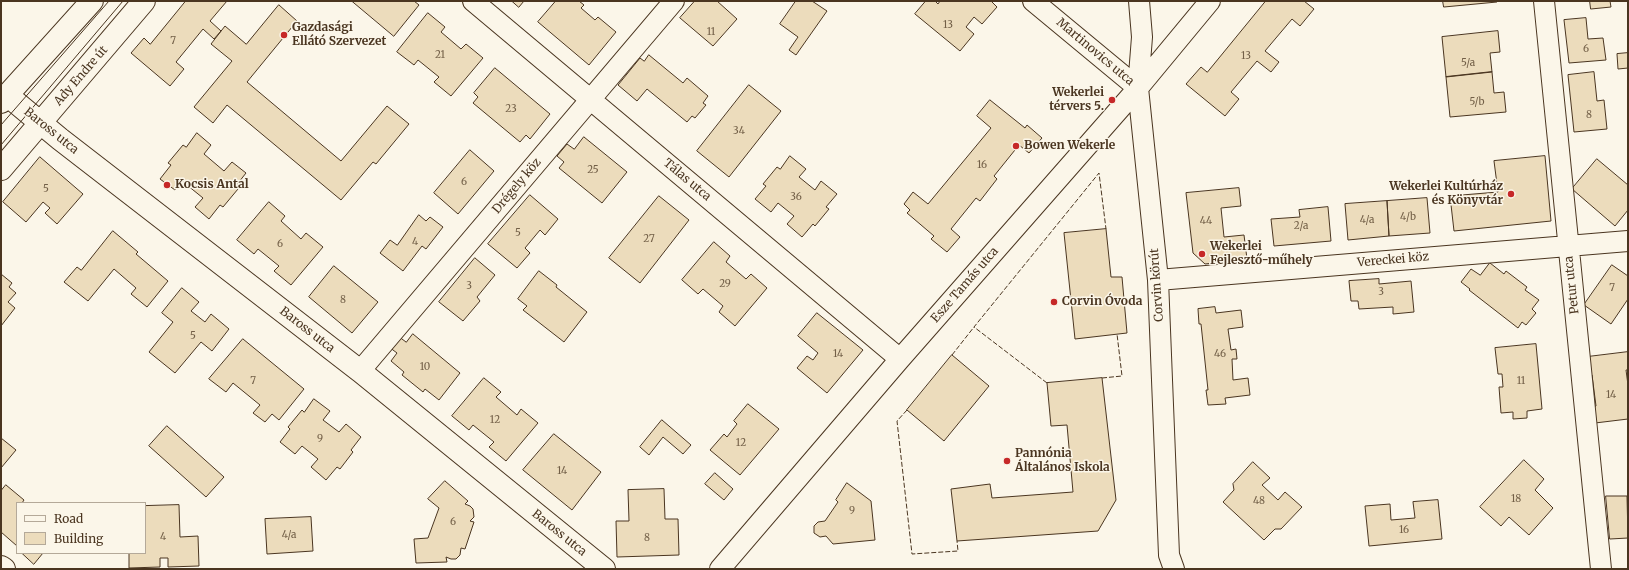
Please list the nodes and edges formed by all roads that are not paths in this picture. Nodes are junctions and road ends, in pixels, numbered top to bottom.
1 (92, 1) edge
2 (144, 1) edge
3 (473, 1) edge
4 (674, 1) edge
5 (1033, 1) edge
6 (1139, 1) edge
7 (1210, 1) edge
8 (1544, 1) edge
9 (1138, 88) junction
10 (4, 98) edge
11 (591, 100) junction
12 (40, 123) junction
13 (1, 168) edge
14 (1628, 241) edge
15 (1569, 246) junction
16 (1158, 280) junction
17 (900, 359) junction
18 (360, 371) junction
19 (1, 567) edge
20 (4, 569) edge
21 (604, 569) edge
22 (720, 569) edge
23 (1174, 569) edge
24 (1601, 569) edge

1 - 10 street
2 - 12 street, Ady Endre út
3 - 11 street, Tálas utca
4 - 11 street, Drégely köz
5 - 9 street, Martinovics utca
6 - 9 street, Corvin körút
7 - 9 street, Esze Tamás utca
8 - 15 street, Petur utca
9 - 16 street, Corvin körút
9 - 17 street, Esze Tamás utca
10 - 12 street, Baross utca
11 - 17 street, Tálas utca
11 - 18 street, Drégely köz
12 - 13 street, Ady Endre út
12 - 18 street, Baross utca
14 - 15 street, Vereckei köz
15 - 16 street, Vereckei köz
15 - 24 street, Petur utca
16 - 23 street, Corvin körút
17 - 22 street, Esze Tamás utca
18 - 21 street, Baross utca
19 - 20 street

